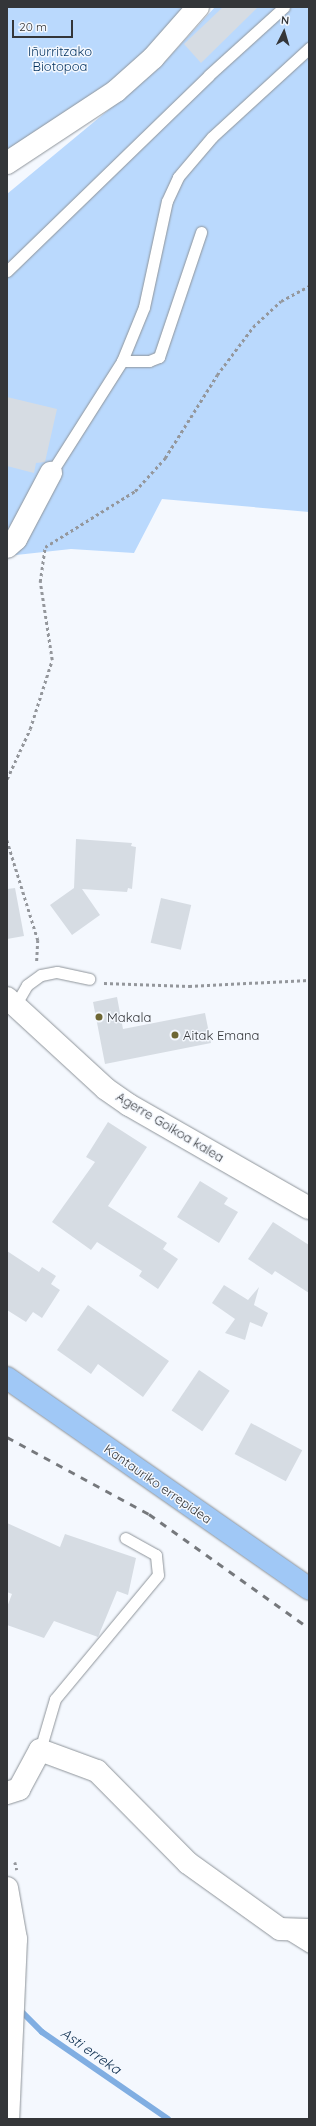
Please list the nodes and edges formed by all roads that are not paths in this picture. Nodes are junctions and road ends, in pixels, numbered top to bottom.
1 (198, 7) edge
2 (284, 7) edge
3 (309, 48) edge
4 (7, 163) edge
5 (201, 232) dead end
6 (7, 271) edge
7 (122, 361) junction
8 (51, 474) joint
9 (7, 548) edge
10 (89, 979) road end
11 (11, 1001) edge
12 (309, 1208) edge
13 (7, 1378) edge
14 (125, 1538) dead end
15 (309, 1589) edge
16 (40, 1750) junction
17 (7, 1793) edge
18 (7, 1888) edge
19 (280, 1929) junction
20 (309, 1930) edge
21 (309, 1947) edge
22 (8, 2119) edge

1 - 4 street
2 - 6 lane
3 - 7 lane
5 - 7 lane
7 - 8 lane
8 - 9 street
10 - 11 lane
11 - 12 street, Agerre Goikoa kalea
13 - 15 highway, Kantauriko errepidea
14 - 16 lane
16 - 17 street
16 - 19 street
18 - 22 street
19 - 20 street
19 - 21 lane

